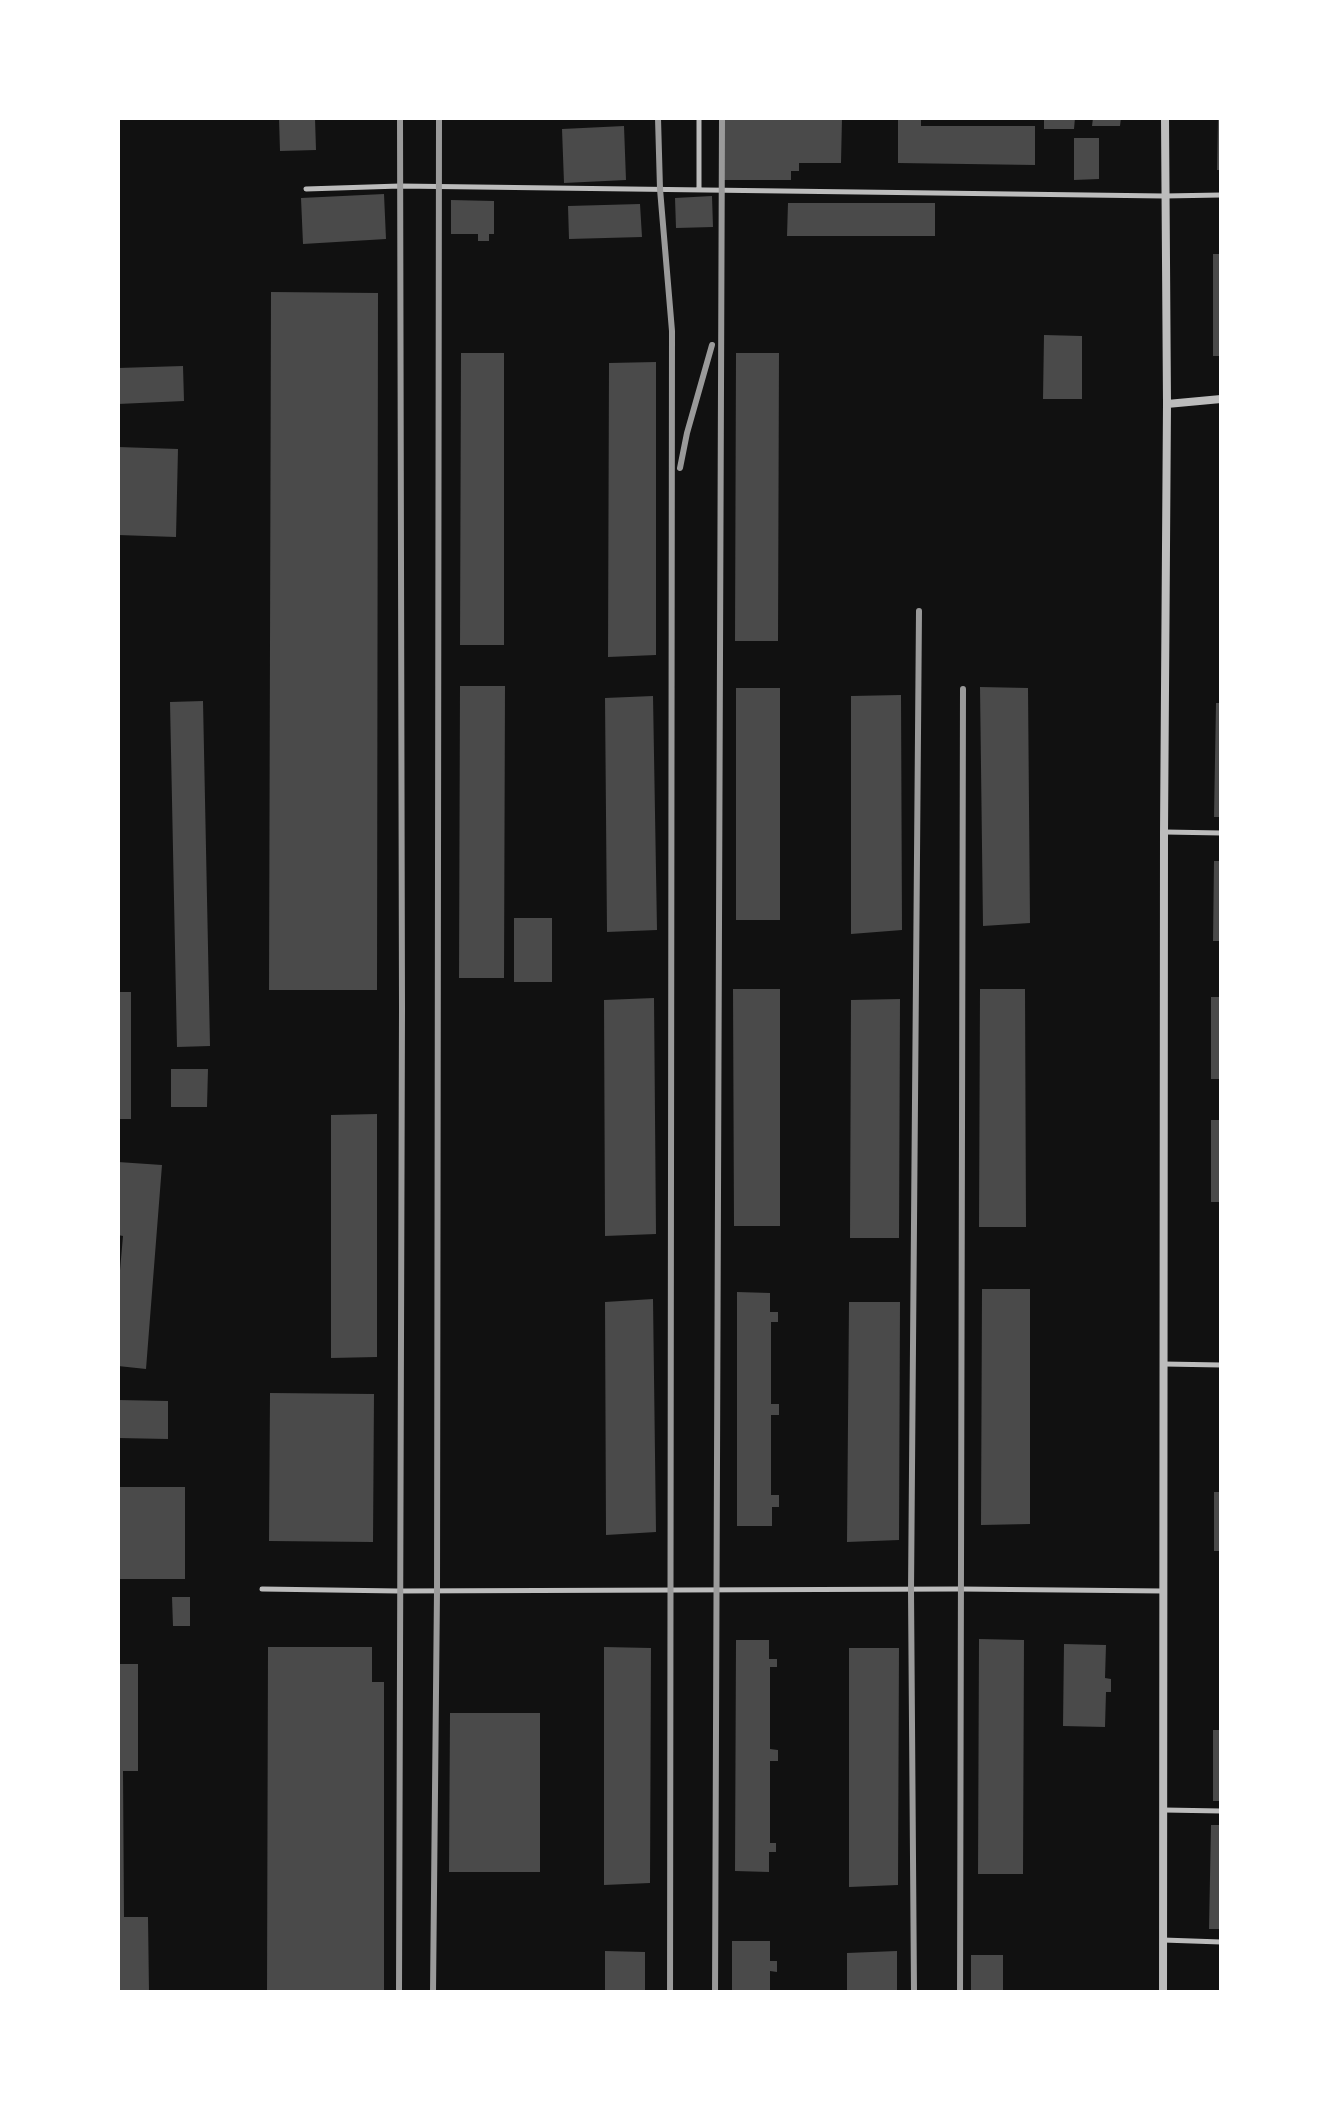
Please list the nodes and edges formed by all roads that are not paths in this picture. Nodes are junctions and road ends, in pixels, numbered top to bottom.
1 (699, 118) edge
2 (1165, 118) edge
3 (306, 189) dead end
4 (699, 189) junction
5 (1221, 195) edge
6 (1164, 196) junction
7 (1221, 399) edge
8 (1167, 404) junction
9 (1164, 832) junction
10 (1221, 833) edge
11 (1164, 1364) junction
12 (1221, 1365) edge
13 (262, 1589) dead end
14 (1163, 1591) junction
15 (1163, 1810) junction
16 (1221, 1811) edge
17 (1163, 1940) junction
18 (1221, 1942) edge
19 (1163, 1992) edge

1 - 4 lane
2 - 6 street
3 - 4 lane
4 - 6 lane
5 - 6 lane
6 - 8 street
7 - 8 street
8 - 9 street
9 - 10 lane
9 - 11 street
11 - 12 lane
11 - 14 street
13 - 14 lane
14 - 15 street
15 - 16 lane
15 - 17 street
17 - 18 lane
17 - 19 street

